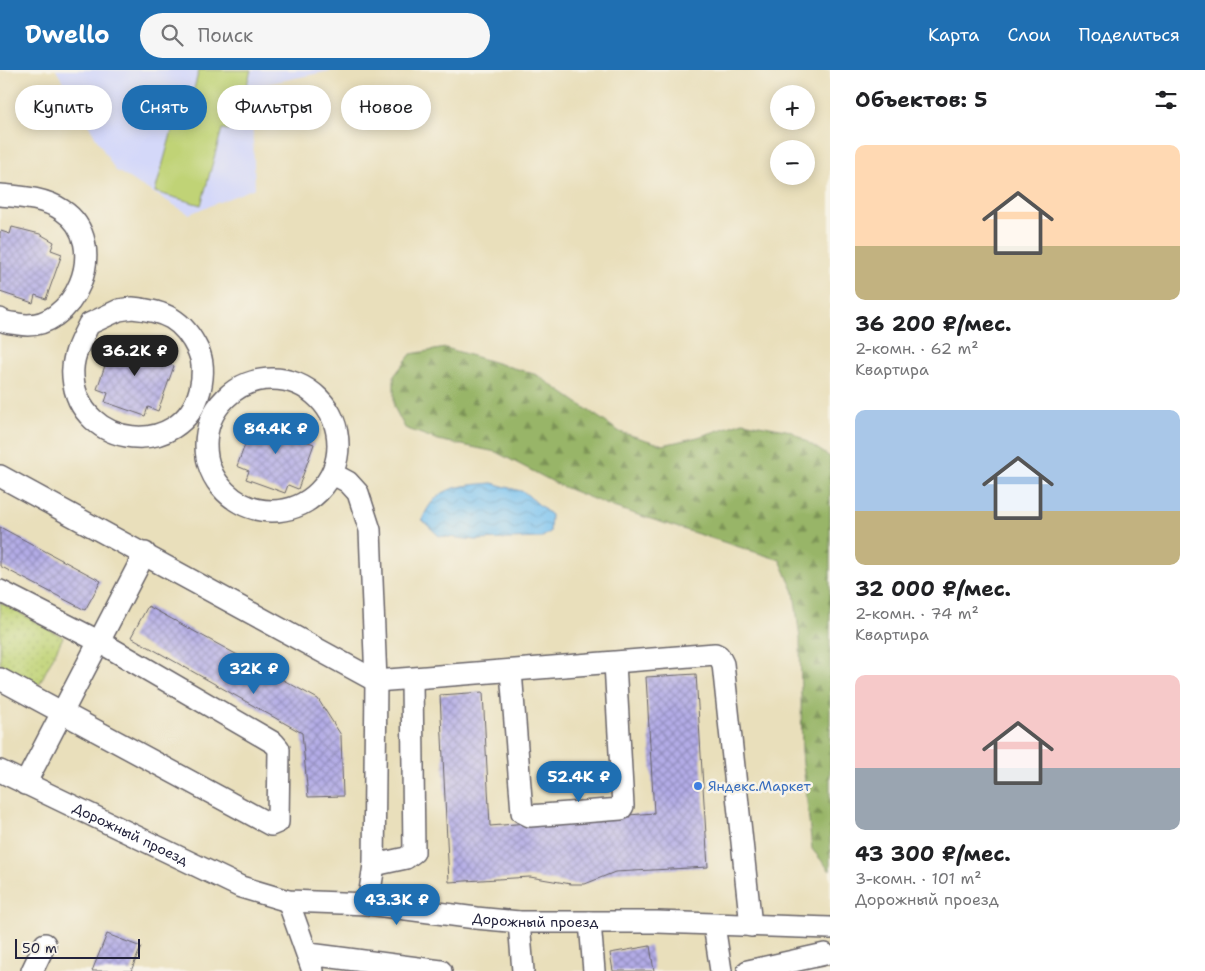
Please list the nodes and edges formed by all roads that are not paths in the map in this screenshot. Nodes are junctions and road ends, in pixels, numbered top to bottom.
1 (0, 195) edge
2 (69, 302) junction
3 (0, 319) edge
4 (89, 324) junction
5 (198, 400) junction
6 (217, 408) junction
7 (333, 474) junction
8 (0, 476) edge
9 (145, 553) junction
10 (0, 591) edge
11 (100, 642) junction
12 (615, 662) junction
13 (511, 671) junction
14 (0, 678) edge
15 (412, 680) junction
16 (376, 681) junction
17 (61, 713) junction
18 (0, 772) edge
19 (25, 784) junction
20 (374, 866) junction
21 (288, 900) junction
22 (368, 904) junction
23 (519, 922) junction
24 (590, 922) junction
25 (714, 925) junction
26 (751, 926) junction
27 (830, 928) edge
28 (45, 944) dead end
29 (824, 954) dead end
30 (311, 963) edge
31 (32, 971) edge
32 (441, 971) edge
33 (523, 971) edge
34 (594, 971) edge
35 (721, 971) edge
36 (748, 971) edge

1 - 2 street
2 - 3 street
2 - 4 street
4 - 5 street
4 - 5 street
5 - 6 street
6 - 7 street
6 - 7 street
7 - 16 street
8 - 9 street
9 - 11 street
9 - 16 street
10 - 11 street
11 - 17 street
11 - 17 street
12 - 13 street
12 - 13 street
12 - 26 street
13 - 15 street
14 - 17 street
15 - 16 street
15 - 20 street
16 - 20 street
17 - 19 street
18 - 19 street, Дорожный проезд
19 - 21 street, Дорожный проезд
20 - 22 street
21 - 22 street, Дорожный проезд
21 - 30 street
22 - 23 street, Дорожный проезд
23 - 24 street, Дорожный проезд
23 - 33 street
24 - 25 street, Дорожный проезд
24 - 34 street
25 - 26 street, Дорожный проезд
25 - 35 street
26 - 27 street, Дорожный проезд
28 - 31 street
29 - 36 street
30 - 32 street

